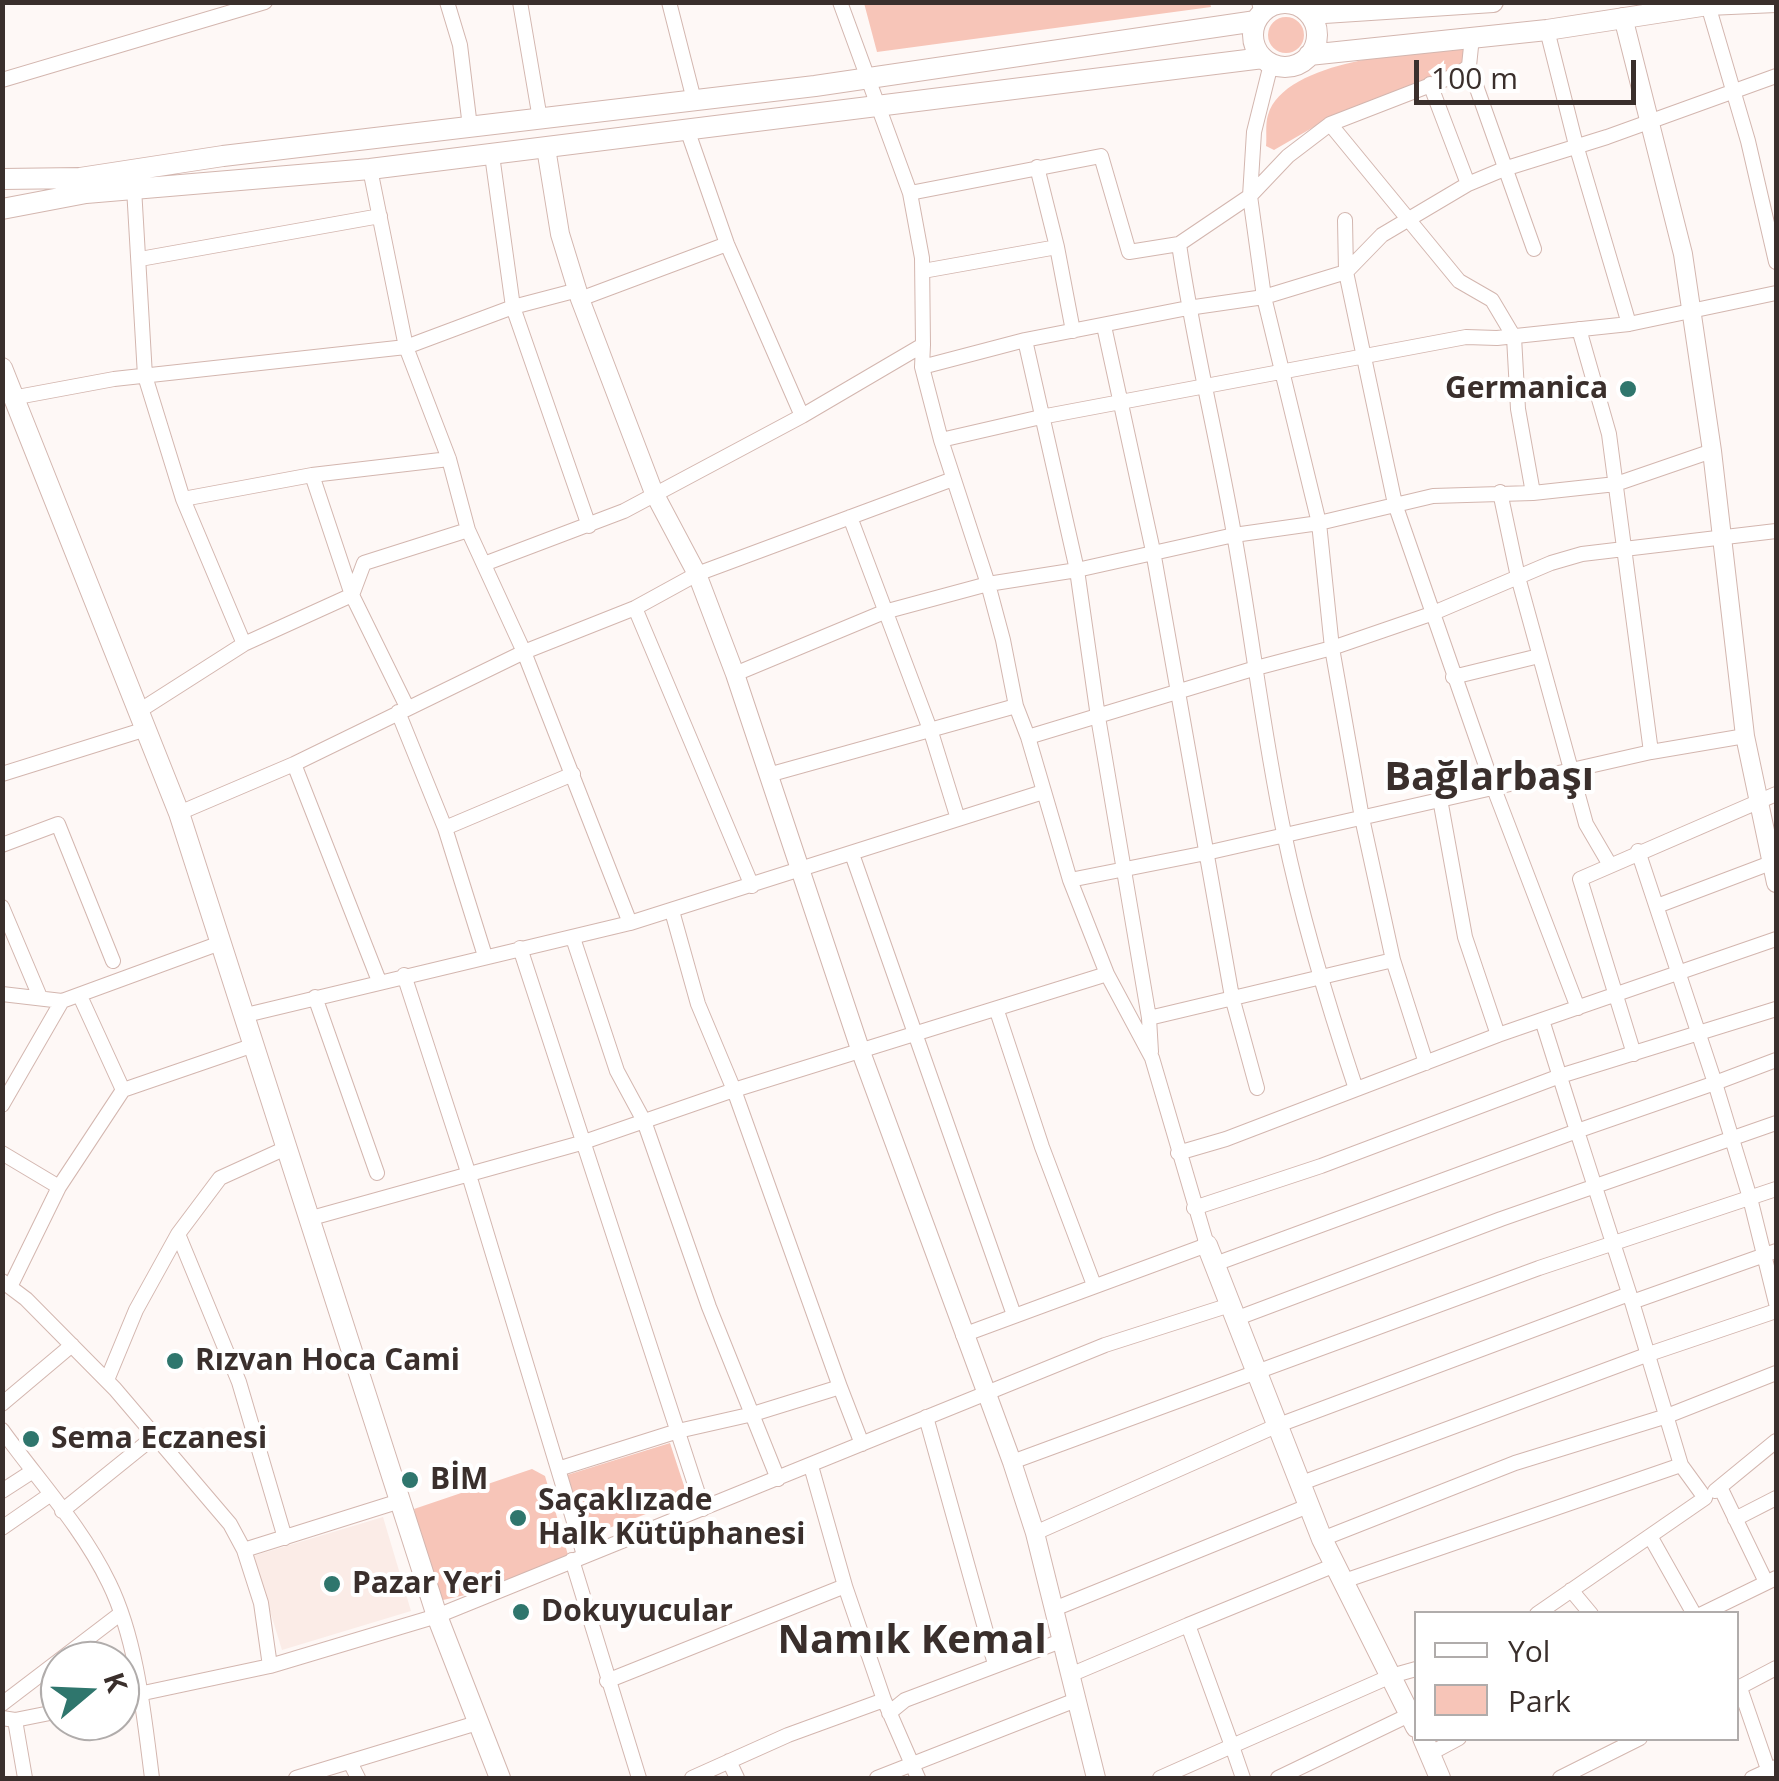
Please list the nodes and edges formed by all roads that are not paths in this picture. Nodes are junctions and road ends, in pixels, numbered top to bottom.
1 (199, 2) edge
2 (264, 2) edge
3 (447, 2) edge
4 (520, 2) edge
5 (668, 2) edge
6 (840, 2) edge
7 (1493, 2) edge
8 (1776, 3) edge
9 (1708, 5) junction
10 (1303, 8) edge
11 (1259, 12) edge
12 (1623, 17) junction
13 (207, 20) junction
14 (1546, 30) junction
15 (1472, 38) junction
16 (1310, 55) junction
17 (1267, 61) junction
18 (1469, 66) junction
19 (865, 76) junction
20 (1776, 76) edge
21 (2, 80) edge
22 (1430, 84) junction
23 (1734, 93) junction
24 (694, 100) junction
25 (876, 105) junction
26 (540, 118) junction
27 (1650, 122) junction
28 (1330, 124) junction
29 (470, 127) junction
30 (688, 132) junction
31 (1576, 145) junction
32 (546, 148) junction
33 (492, 154) junction
34 (1037, 167) junction
35 (370, 169) junction
36 (1504, 169) junction
37 (2, 178) edge
38 (1468, 184) junction
39 (134, 188) junction
40 (910, 193) junction
41 (1250, 196) junction
42 (2, 209) edge
43 (380, 216) junction
44 (1345, 220) dead end
45 (1407, 220) junction
46 (727, 244) junction
47 (1179, 244) junction
48 (1058, 247) junction
49 (1534, 249) dead end
50 (140, 259) junction
51 (1776, 262) edge
52 (923, 271) junction
53 (1346, 272) junction
54 (1776, 293) edge
55 (579, 294) junction
56 (1264, 297) junction
57 (513, 307) junction
58 (1188, 308) junction
59 (1693, 311) junction
60 (1629, 324) junction
61 (1104, 326) junction
62 (1578, 328) junction
63 (1073, 331) junction
64 (1514, 337) junction
65 (1024, 340) junction
66 (923, 346) junction
67 (406, 347) junction
68 (1365, 355) junction
69 (922, 367) junction
70 (2, 368) edge
71 (1284, 371) junction
72 (145, 376) junction
73 (1208, 386) junction
74 (12, 398) junction
75 (1120, 403) junction
76 (802, 416) junction
77 (1041, 418) junction
78 (941, 440) junction
79 (1712, 451) junction
80 (449, 459) junction
81 (312, 475) junction
82 (953, 480) junction
83 (1616, 484) junction
84 (1500, 492) junction
85 (1533, 493) junction
86 (654, 494) junction
87 (182, 500) junction
88 (1395, 504) junction
89 (850, 517) junction
90 (1319, 523) junction
91 (589, 526) junction
92 (468, 530) junction
93 (1776, 531) edge
94 (1234, 535) junction
95 (1720, 537) junction
96 (1624, 549) junction
97 (1152, 551) junction
98 (484, 564) junction
99 (1077, 570) junction
100 (697, 574) junction
101 (1518, 576) junction
102 (988, 584) junction
103 (352, 594) junction
104 (634, 608) junction
105 (884, 612) junction
106 (1431, 614) junction
107 (244, 644) junction
108 (1332, 648) junction
109 (524, 652) junction
110 (1540, 656) junction
111 (1256, 668) junction
112 (735, 674) junction
113 (1453, 677) junction
114 (1176, 692) junction
115 (1016, 706) junction
116 (403, 709) junction
117 (1098, 717) junction
118 (142, 720) junction
119 (931, 732) junction
120 (1028, 736) junction
121 (1745, 736) junction
122 (1651, 752) junction
123 (294, 764) junction
124 (1570, 769) junction
125 (2, 774) edge
126 (573, 774) junction
127 (768, 775) junction
128 (1492, 786) junction
129 (1043, 792) junction
130 (1776, 794) edge
131 (1440, 800) junction
132 (1757, 803) junction
133 (179, 813) junction
134 (1362, 818) junction
135 (958, 819) junction
136 (445, 828) junction
137 (1284, 835) junction
138 (2, 845) edge
139 (1638, 852) junction
140 (1206, 853) junction
141 (852, 854) junction
142 (1773, 862) edge
143 (1610, 865) junction
144 (1122, 870) junction
145 (801, 871) junction
146 (1070, 880) junction
147 (1776, 883) edge
148 (752, 886) junction
149 (1657, 906) junction
150 (2, 907) edge
151 (672, 911) junction
152 (630, 922) junction
153 (573, 938) junction
154 (1776, 939) edge
155 (223, 942) junction
156 (520, 948) junction
157 (485, 956) junction
158 (1393, 960) junction
159 (113, 961) dead end
160 (1680, 972) junction
161 (1107, 974) junction
162 (404, 975) junction
163 (1319, 978) junction
164 (379, 981) junction
165 (2, 994) edge
166 (1615, 995) junction
167 (80, 996) junction
168 (40, 997) junction
169 (315, 997) junction
170 (1232, 997) junction
171 (62, 1002) junction
172 (1578, 1008) junction
173 (1776, 1009) edge
174 (997, 1010) junction
175 (246, 1016) junction
176 (1149, 1018) junction
177 (1542, 1020) junction
178 (1700, 1033) junction
179 (1498, 1035) junction
180 (916, 1036) junction
181 (254, 1045) junction
182 (860, 1052) junction
183 (1634, 1054) junction
184 (1152, 1058) junction
185 (1776, 1060) edge
186 (1426, 1063) junction
187 (1560, 1076) junction
188 (1716, 1083) junction
189 (1257, 1088) dead end
190 (1356, 1088) junction
191 (122, 1090) junction
192 (734, 1090) junction
193 (2, 1105) edge
194 (644, 1121) junction
195 (1776, 1123) edge
196 (1577, 1131) junction
197 (1733, 1140) junction
198 (581, 1143) junction
199 (286, 1148) junction
200 (1178, 1152) junction
201 (2, 1153) edge
202 (378, 1173) dead end
203 (469, 1175) junction
204 (59, 1187) junction
205 (1594, 1187) junction
206 (1776, 1189) edge
207 (1750, 1198) junction
208 (1194, 1208) junction
209 (308, 1219) junction
210 (178, 1234) junction
211 (1612, 1243) junction
212 (1771, 1253) edge
213 (1211, 1254) junction
214 (7, 1283) edge
215 (1094, 1285) junction
216 (1630, 1298) junction
217 (1776, 1302) edge
218 (1776, 1311) edge
219 (1233, 1312) junction
220 (1014, 1315) junction
221 (963, 1335) junction
222 (72, 1345) junction
223 (1648, 1354) junction
224 (1256, 1371) junction
225 (1776, 1373) edge
226 (107, 1380) junction
227 (840, 1387) junction
228 (985, 1393) junction
229 (2, 1404) edge
230 (753, 1414) junction
231 (1666, 1416) junction
232 (926, 1417) junction
233 (1276, 1426) junction
234 (2, 1430) edge
235 (678, 1430) junction
236 (156, 1436) junction
237 (1776, 1441) edge
238 (862, 1444) junction
239 (1012, 1462) junction
240 (1681, 1465) junction
241 (810, 1466) junction
242 (558, 1469) junction
243 (33, 1471) junction
244 (778, 1478) junction
245 (1299, 1484) junction
246 (1720, 1487) junction
247 (2, 1491) edge
248 (50, 1494) junction
249 (1705, 1498) junction
250 (1776, 1498) edge
251 (400, 1502) junction
252 (1308, 1506) junction
253 (703, 1509) junction
254 (62, 1511) junction
255 (1735, 1519) junction
256 (2, 1528) edge
257 (1035, 1533) junction
258 (1650, 1536) junction
259 (285, 1538) junction
260 (1322, 1539) junction
261 (244, 1550) junction
262 (578, 1558) junction
263 (1340, 1573) junction
264 (1771, 1580) edge
265 (845, 1586) junction
266 (1571, 1590) junction
267 (1054, 1609) junction
268 (1541, 1611) edge
269 (1588, 1611) edge
270 (1692, 1611) edge
271 (1708, 1611) edge
272 (120, 1614) junction
273 (437, 1616) junction
274 (1188, 1625) junction
275 (1061, 1641) junction
276 (995, 1664) junction
277 (270, 1666) junction
278 (1776, 1668) edge
279 (1414, 1670) edge
280 (1070, 1676) junction
281 (1390, 1676) junction
282 (607, 1681) junction
283 (1739, 1687) edge
284 (1739, 1690) edge
285 (141, 1694) junction
286 (1076, 1700) junction
287 (2, 1704) edge
288 (887, 1706) junction
289 (40, 1715) edge
290 (9, 1720) edge
291 (1413, 1721) edge
292 (477, 1723) junction
293 (1634, 1741) edge
294 (1232, 1746) junction
295 (1427, 1746) edge
296 (729, 1761) junction
297 (350, 1762) junction
298 (914, 1771) edge
299 (1772, 1772) edge
300 (25, 1778) edge
301 (152, 1778) edge
302 (296, 1778) edge
303 (358, 1778) edge
304 (500, 1778) edge
305 (639, 1778) edge
306 (692, 1778) edge
307 (737, 1778) edge
308 (877, 1778) edge
309 (1096, 1778) edge
310 (1160, 1778) edge
311 (1242, 1778) edge
312 (1278, 1778) edge
313 (1440, 1778) edge
314 (1560, 1778) edge
315 (1752, 1778) edge

1 - 13 street
2 - 13 street
3 - 29 street
4 - 26 street
5 - 24 street
6 - 19 street
7 - 10 main road
8 - 9 main road
9 - 12 main road
9 - 23 street
10 - 11 main road
10 - 16 main road
11 - 17 main road
11 - 19 main road
12 - 14 main road
12 - 27 street
13 - 21 street
14 - 15 main road
14 - 31 street
15 - 16 main road
15 - 18 street
16 - 17 main road
17 - 25 main road
17 - 41 street
18 - 22 street
18 - 36 street
19 - 24 main road
19 - 25 street
20 - 23 street
22 - 28 street
22 - 38 street
23 - 27 street
23 - 51 street
24 - 26 main road
25 - 30 main road
25 - 40 street
26 - 29 main road
27 - 31 street
27 - 59 street
28 - 41 street
28 - 45 street
29 - 37 main road
30 - 32 main road
30 - 46 street
31 - 36 street
31 - 60 street
32 - 33 main road
32 - 55 street
33 - 35 main road
33 - 57 street
34 - 40 street
34 - 47 street
34 - 48 street
35 - 39 main road
35 - 43 street
36 - 38 street
36 - 49 street
38 - 45 street
39 - 42 main road
39 - 50 street
40 - 52 street
41 - 47 street
41 - 56 street
43 - 50 street
43 - 67 street
44 - 53 street
45 - 53 street
45 - 64 street
46 - 55 street
46 - 76 street
47 - 58 street
48 - 52 street
48 - 63 street
50 - 72 street
52 - 66 street
53 - 56 street
53 - 68 street
54 - 59 street
55 - 57 street
55 - 86 street
56 - 58 street
56 - 71 street
57 - 67 street
57 - 91 street
58 - 61 street
58 - 73 street
59 - 60 street
59 - 79 street
60 - 62 street
61 - 63 street
61 - 75 street
62 - 64 street
62 - 83 street
63 - 65 street
64 - 68 street
64 - 85 street
65 - 69 street
65 - 77 street
66 - 69 street
66 - 76 street
67 - 72 street
67 - 80 street
68 - 71 street
68 - 88 street
69 - 78 street
70 - 74 main road
71 - 73 street
71 - 90 street
72 - 74 street
72 - 87 street
73 - 75 street
73 - 94 street
74 - 118 main road
75 - 77 street
75 - 97 street
76 - 86 street
77 - 78 street
77 - 99 street
78 - 82 street
79 - 83 street
79 - 95 street
80 - 81 street
80 - 92 street
81 - 87 street
81 - 103 street
82 - 89 street
82 - 102 street
83 - 85 street
83 - 96 street
84 - 85 street
84 - 88 street
84 - 101 street
86 - 91 street
86 - 100 street
87 - 107 street
88 - 90 street
88 - 106 street
89 - 100 street
89 - 105 street
90 - 94 street
90 - 108 street
91 - 98 street
92 - 98 street
92 - 103 street
93 - 95 street
94 - 97 street
94 - 111 street
95 - 96 street
95 - 121 street
96 - 101 street
96 - 122 street
97 - 99 street
97 - 114 street
98 - 109 street
99 - 102 street
99 - 117 street
100 - 104 street
100 - 112 street
101 - 106 street
101 - 110 street
102 - 105 street
102 - 115 street
103 - 107 street
103 - 116 street
104 - 109 street
104 - 148 street
105 - 112 street
105 - 119 street
106 - 108 street
106 - 113 street
107 - 118 street
108 - 111 street
108 - 134 street
109 - 116 street
109 - 126 street
110 - 113 street
110 - 124 street
111 - 114 street
111 - 137 street
112 - 127 street
113 - 128 street
114 - 117 street
114 - 140 street
115 - 119 street
115 - 120 street
116 - 123 street
116 - 136 street
117 - 120 street
117 - 144 street
118 - 125 street
118 - 133 main road
119 - 127 street
119 - 135 street
120 - 129 street
121 - 122 street
121 - 132 street
122 - 124 street
123 - 133 street
123 - 164 street
124 - 128 street
124 - 143 street
126 - 136 street
126 - 152 street
127 - 145 street
128 - 131 street
128 - 172 street
129 - 135 street
129 - 146 street
130 - 132 street
131 - 134 street
131 - 179 street
132 - 139 street
132 - 142 street
133 - 155 main road
134 - 137 street
134 - 158 street
135 - 141 street
136 - 157 street
137 - 140 street
137 - 163 street
138 - 159 street
139 - 143 street
139 - 149 street
140 - 144 street
140 - 170 street
141 - 145 street
141 - 180 street
142 - 147 street
142 - 149 street
143 - 166 street
144 - 146 street
144 - 176 street
145 - 148 street
145 - 182 street
146 - 161 street
148 - 151 street
149 - 160 street
150 - 168 street
151 - 152 street
151 - 192 street
152 - 153 street
153 - 156 street
153 - 194 street
154 - 160 street
155 - 167 street
155 - 175 main road
156 - 157 street
156 - 198 street
157 - 162 street
158 - 163 street
158 - 186 street
160 - 166 street
160 - 178 street
161 - 174 street
161 - 184 street
162 - 164 street
162 - 203 street
163 - 170 street
163 - 190 street
164 - 169 street
165 - 168 street
166 - 172 street
166 - 183 street
167 - 171 street
167 - 191 street
168 - 171 street
169 - 175 street
169 - 202 street
170 - 176 street
170 - 189 street
171 - 193 street
172 - 177 street
173 - 178 street
174 - 180 street
174 - 215 street
175 - 181 main road
176 - 184 street
177 - 179 street
177 - 187 street
178 - 183 street
178 - 188 street
179 - 186 street
180 - 182 street
180 - 220 street
181 - 191 street
181 - 199 main road
182 - 192 street
182 - 221 street
183 - 187 street
184 - 200 street
185 - 188 street
186 - 190 street
187 - 196 street
187 - 208 street
188 - 196 street
188 - 197 street
190 - 200 street
191 - 204 street
192 - 194 street
192 - 227 street
194 - 198 street
194 - 230 street
195 - 197 street
196 - 205 street
196 - 213 street
197 - 205 street
197 - 207 street
198 - 203 street
198 - 235 street
199 - 209 main road
199 - 210 street
200 - 208 street
201 - 204 street
203 - 209 street
203 - 242 street
204 - 214 street
205 - 211 street
205 - 219 street
206 - 207 street
207 - 211 street
207 - 212 street
208 - 213 street
209 - 251 main road
210 - 226 street
210 - 259 street
211 - 216 street
211 - 224 street
212 - 216 street
212 - 217 street
213 - 215 street
213 - 219 main road
214 - 222 street
215 - 220 street
216 - 223 street
216 - 233 street
218 - 223 street
219 - 224 main road
219 - 228 street
220 - 221 street
221 - 228 street
222 - 226 street
222 - 229 street
223 - 231 street
223 - 245 street
224 - 233 main road
224 - 239 street
225 - 231 street
226 - 236 street
227 - 230 street
227 - 238 street
228 - 232 street
228 - 239 street
230 - 235 street
230 - 244 street
231 - 240 street
231 - 260 street
232 - 238 street
232 - 276 street
233 - 245 main road
233 - 257 street
234 - 243 street
235 - 242 street
235 - 253 street
236 - 254 street
236 - 261 street
237 - 246 street
238 - 241 street
239 - 257 street
240 - 249 street
240 - 263 street
241 - 244 street
241 - 265 street
242 - 262 street
243 - 247 street
243 - 248 street
244 - 253 street
245 - 252 main road
246 - 249 street
246 - 255 street
248 - 254 street
248 - 256 street
249 - 258 street
250 - 255 street
251 - 259 street
251 - 273 main road
252 - 260 main road
252 - 267 street
253 - 262 street
254 - 272 street
255 - 264 street
257 - 267 street
258 - 266 street
258 - 270 street
259 - 261 street
260 - 263 main road
261 - 277 street
262 - 273 street
262 - 282 street
263 - 274 street
263 - 281 main road
264 - 271 street
265 - 282 street
265 - 288 street
266 - 268 street
266 - 269 street
267 - 275 street
272 - 285 street
272 - 287 street
273 - 277 street
273 - 292 main road
274 - 280 street
274 - 294 street
275 - 276 street
275 - 280 street
276 - 288 street
277 - 285 street
278 - 283 street
279 - 281 street
280 - 286 street
281 - 291 main road
281 - 294 street
282 - 305 street
284 - 299 street
285 - 301 street
286 - 298 street
286 - 309 street
288 - 296 street
288 - 298 street
289 - 290 street
290 - 300 street
291 - 312 street
292 - 297 street
292 - 304 main road
293 - 314 street
294 - 310 street
294 - 311 street
295 - 313 main road
296 - 306 street
296 - 307 street
297 - 302 street
297 - 303 street
298 - 308 street
299 - 315 street

